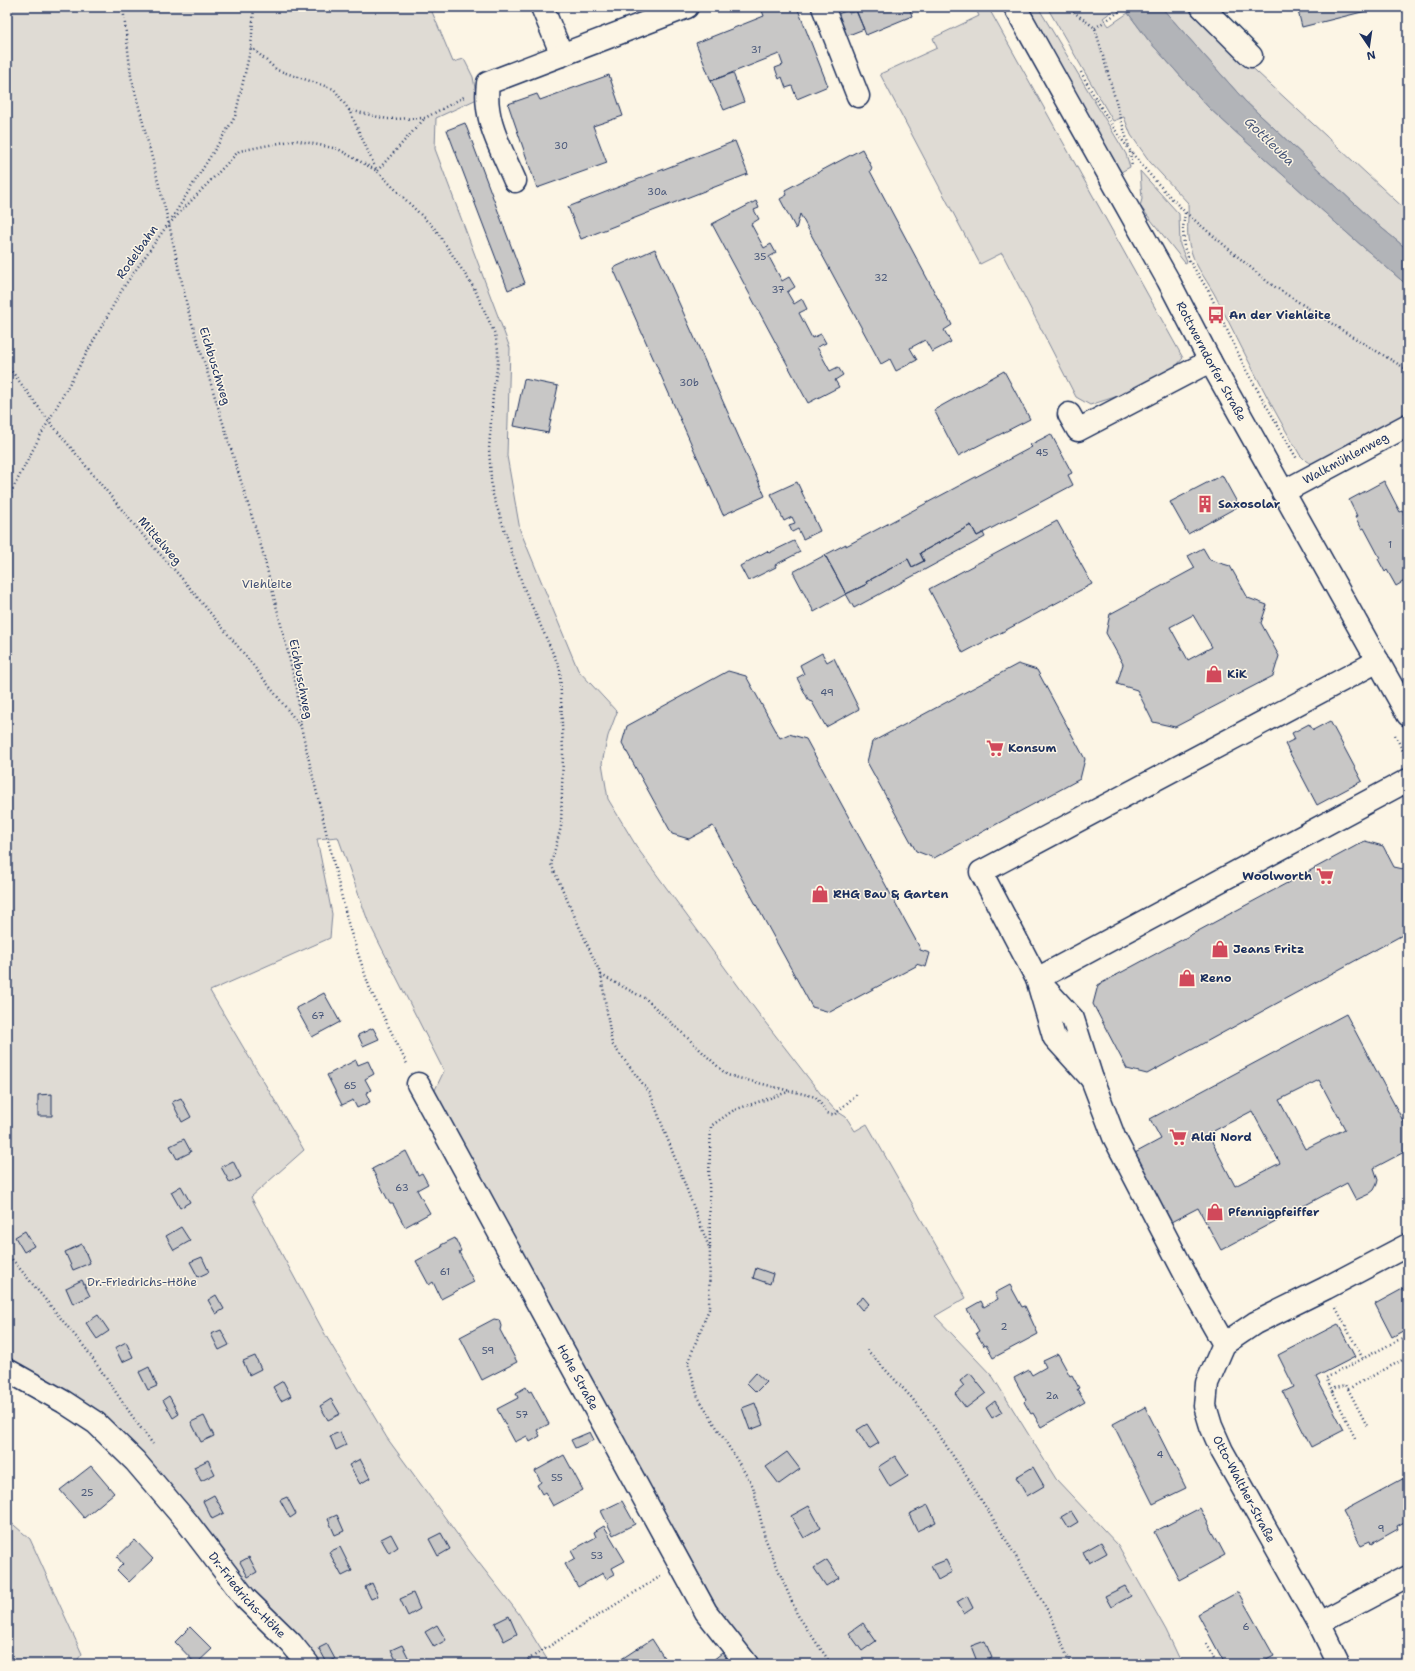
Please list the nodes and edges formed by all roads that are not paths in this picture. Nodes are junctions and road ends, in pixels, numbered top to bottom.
1 (542, 7) edge
2 (687, 7) edge
3 (823, 7) edge
4 (1015, 7) edge
5 (1202, 7) edge
6 (562, 55) junction
7 (1251, 56) dead end
8 (858, 96) dead end
9 (515, 180) dead end
10 (1210, 361) junction
11 (1069, 414) dead end
12 (1408, 425) edge
13 (1283, 492) junction
14 (1378, 661) junction
15 (1408, 715) edge
16 (1408, 780) edge
17 (1037, 979) junction
18 (418, 1084) road end
19 (1408, 1245) edge
20 (1224, 1344) junction
21 (7, 1370) edge
22 (1408, 1576) edge
23 (1319, 1624) junction
24 (308, 1664) edge
25 (747, 1664) edge
26 (1339, 1664) edge

1 - 6 street
2 - 6 street
3 - 8 street
4 - 10 street, Rottwerndorfer Straße
5 - 7 street
6 - 9 street
10 - 11 street
10 - 13 street, Rottwerndorfer Straße
12 - 13 street, Walkmühlenweg
13 - 14 street, Rottwerndorfer Straße
14 - 15 street, Rottwerndorfer Straße
14 - 17 street
16 - 17 street
17 - 20 street
18 - 25 street, Hohe Straße
19 - 20 street
20 - 23 street, Otto-Walther-Straße
21 - 24 street, Dr.-Friedrichs-Höhe
22 - 23 street
23 - 26 street, Otto-Walther-Straße

